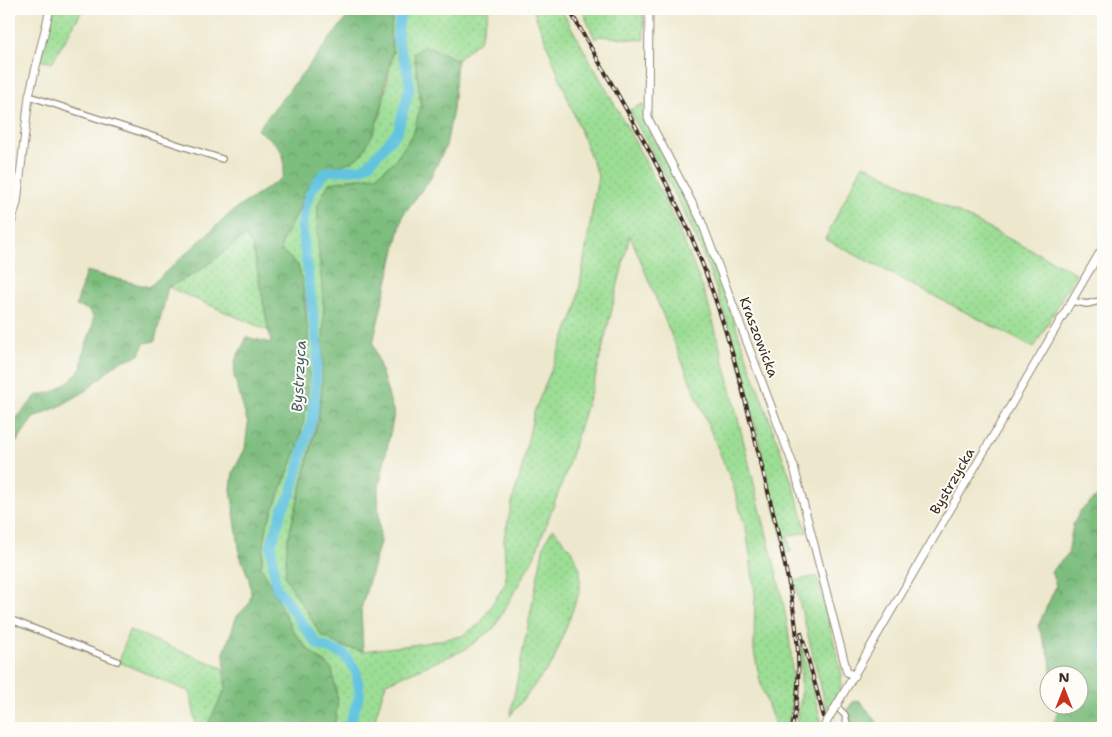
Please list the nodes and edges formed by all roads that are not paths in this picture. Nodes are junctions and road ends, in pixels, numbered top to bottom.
1 (50, 9) edge
2 (649, 9) edge
3 (29, 96) junction
4 (222, 159) dead end
5 (9, 230) edge
6 (1103, 247) edge
7 (1103, 300) edge
8 (1071, 301) junction
9 (9, 619) edge
10 (117, 661) dead end
11 (854, 676) junction
12 (836, 706) junction
13 (823, 728) edge
14 (848, 728) edge

1 - 3 street
2 - 11 street, Kraszowicka
3 - 4 street
3 - 5 street
6 - 8 street, Bystrzycka
7 - 8 street
8 - 11 street, Bystrzycka
9 - 10 street
11 - 12 street, Bystrzycka
12 - 13 street, Bystrzycka, bridge
12 - 14 street

